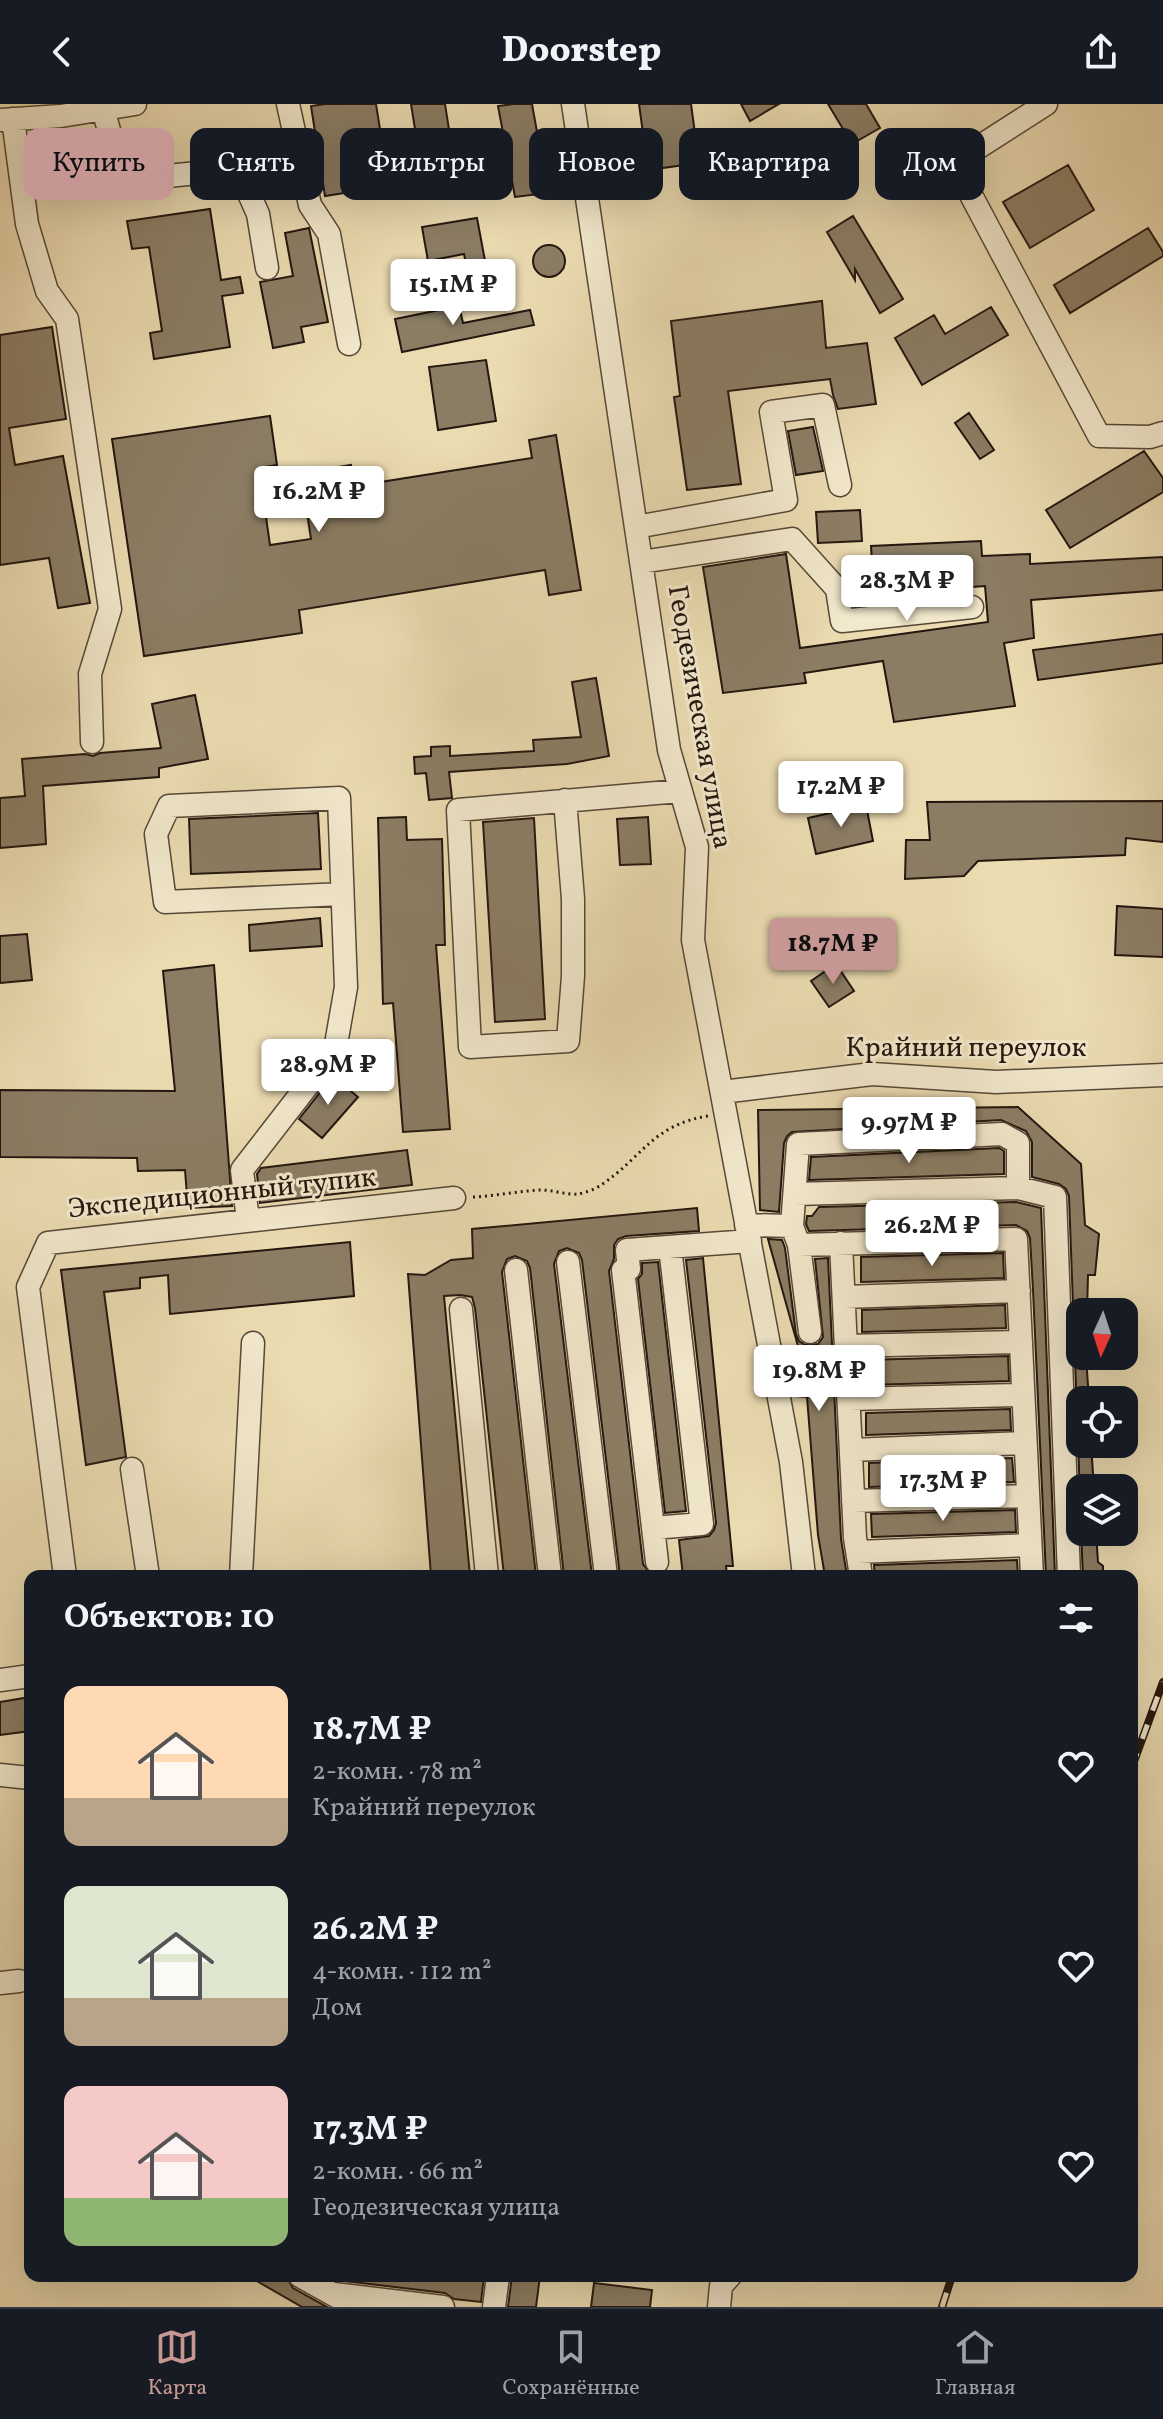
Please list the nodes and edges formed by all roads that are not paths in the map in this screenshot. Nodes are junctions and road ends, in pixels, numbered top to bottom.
1 (135, 104) edge
2 (288, 104) edge
3 (573, 104) edge
4 (1046, 104) edge
5 (103, 109) junction
6 (60, 110) edge
7 (6, 119) edge
8 (267, 268) dead end
9 (349, 344) dead end
10 (1163, 433) edge
11 (840, 485) dead end
12 (636, 527) junction
13 (641, 562) junction
14 (972, 607) dead end
15 (92, 742) dead end
16 (680, 791) junction
17 (565, 800) junction
18 (342, 894) junction
19 (1163, 1075) edge
20 (724, 1102) junction
21 (1018, 1188) junction
22 (795, 1194) junction
23 (454, 1198) road end
24 (248, 1221) junction
25 (748, 1233) junction
26 (795, 1236) junction
27 (841, 1243) junction
28 (670, 1247) junction
29 (568, 1262) dead end
30 (516, 1270) dead end
31 (1019, 1291) junction
32 (844, 1297) junction
33 (461, 1309) dead end
34 (810, 1332) dead end
35 (1021, 1342) junction
36 (253, 1343) dead end
37 (846, 1346) junction
38 (1023, 1395) junction
39 (849, 1399) junction
40 (1025, 1443) junction
41 (851, 1450) junction
42 (132, 1469) dead end
43 (1028, 1496) junction
44 (853, 1501) junction
45 (653, 1528) junction
46 (1030, 1545) junction
47 (858, 1552) junction
48 (657, 1562) dead end
49 (64, 1570) edge
50 (147, 1570) edge
51 (241, 1570) edge
52 (486, 1570) edge
53 (549, 1570) edge
54 (605, 1570) edge
55 (803, 1570) edge
56 (860, 1570) edge
57 (1032, 1570) edge
58 (1069, 1570) edge
59 (24, 1677) edge
60 (0, 1680) edge
61 (0, 1775) edge
62 (24, 1777) edge
63 (311, 2282) edge
64 (497, 2282) edge
65 (725, 2282) edge
66 (334, 2294) junction
67 (356, 2307) edge
68 (443, 2307) edge
69 (494, 2307) edge
70 (719, 2307) edge

1 - 5 street
2 - 9 street
3 - 12 street, Геодезическая улица
4 - 10 street
5 - 6 street
5 - 8 street
6 - 7 street
7 - 15 street
11 - 12 street
12 - 13 street, Геодезическая улица
13 - 14 street
13 - 16 street, Геодезическая улица
16 - 17 street
16 - 20 street, Геодезическая улица
17 - 17 street
18 - 18 street
18 - 24 street
19 - 20 street, Крайний переулок
20 - 25 street, Геодезическая улица
21 - 22 street
21 - 22 street
21 - 58 street
22 - 26 street
23 - 24 street, Экспедиционный тупик
24 - 49 street, Экспедиционный тупик
25 - 26 street
25 - 28 street
25 - 55 street, Геодезическая улица
26 - 27 street
26 - 34 street
27 - 31 street
27 - 32 street
28 - 45 street
28 - 45 street
29 - 54 street
30 - 53 street
31 - 32 street
31 - 35 street
32 - 37 street
33 - 52 street
35 - 37 street
35 - 38 street
36 - 51 street
37 - 39 street
38 - 39 street
38 - 40 street
39 - 41 street
40 - 41 street
40 - 43 street
41 - 44 street
42 - 50 street
43 - 44 street
43 - 46 street
44 - 47 street
45 - 48 street
46 - 47 street
46 - 57 street
47 - 56 street
59 - 60 street
61 - 62 street
63 - 66 street
64 - 69 street
65 - 70 street
66 - 67 street
66 - 68 street

